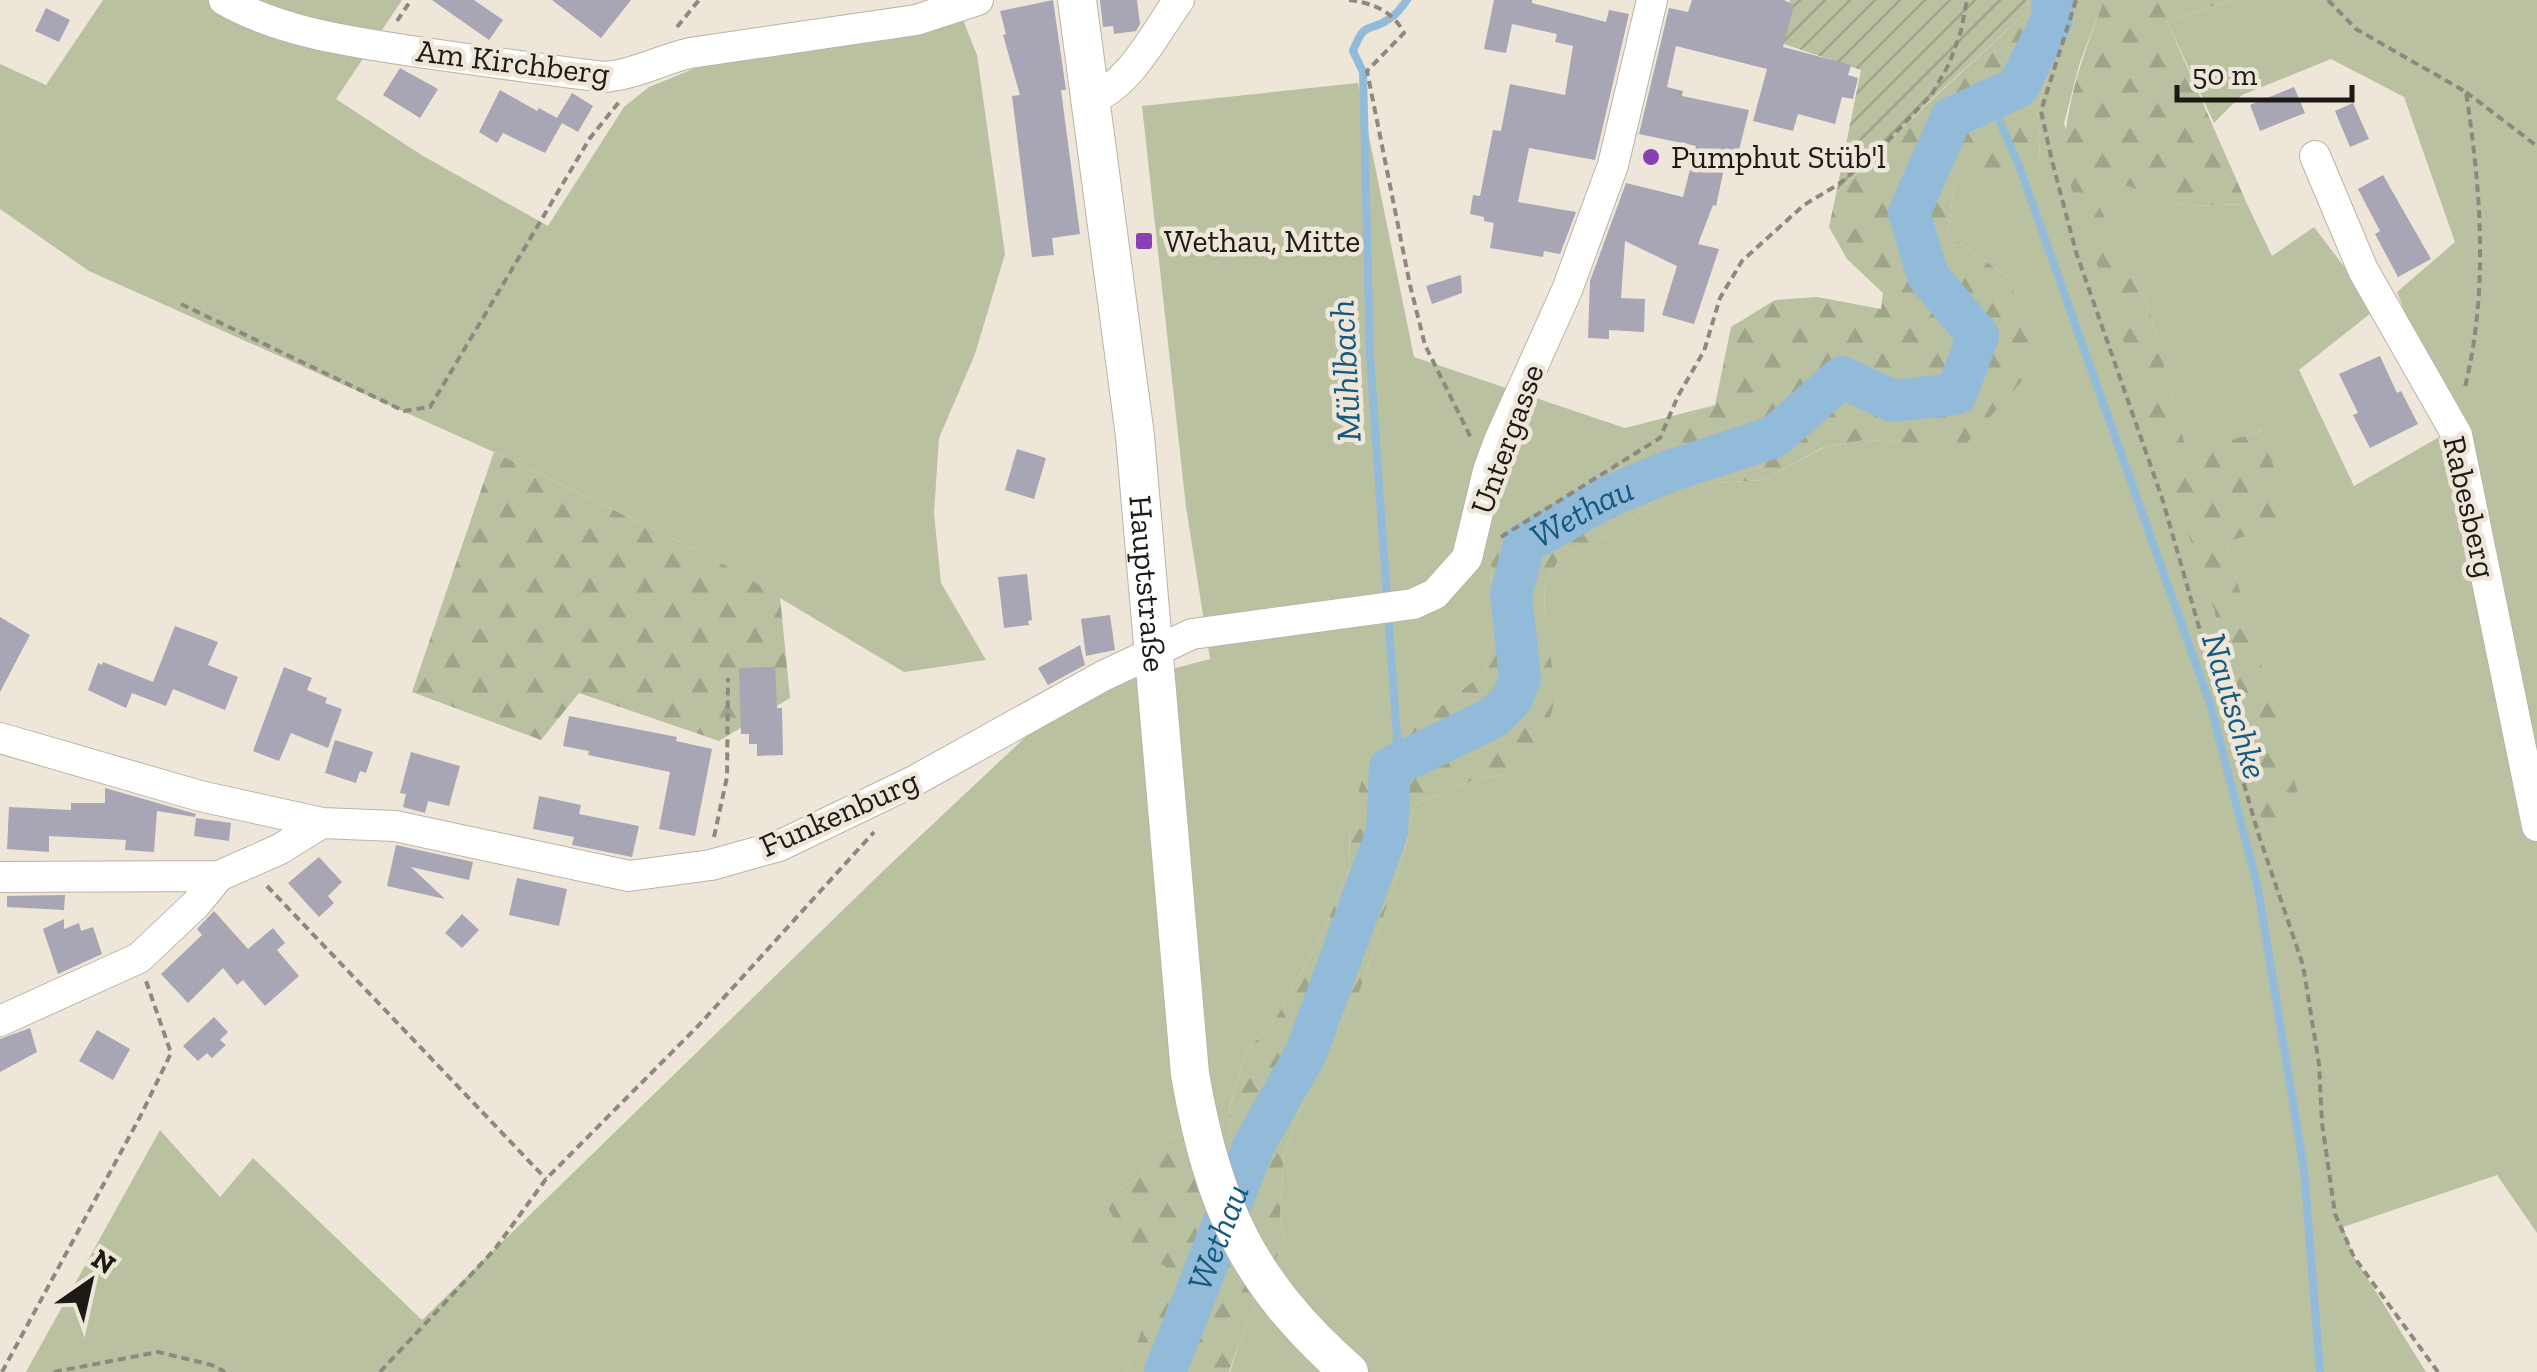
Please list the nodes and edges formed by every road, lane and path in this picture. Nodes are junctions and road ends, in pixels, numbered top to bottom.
1 (1077, 0) edge
2 (1179, 0) edge
3 (1349, 0) edge
4 (1652, 0) edge
5 (1967, 0) edge
6 (2076, 0) edge
7 (2328, 0) edge
8 (962, 1) edge
9 (229, 3) edge
10 (644, 69) junction
11 (2466, 92) junction
12 (1090, 100) junction
13 (2537, 146) edge
14 (2315, 156) dead end
15 (182, 304) dead end
16 (2457, 435) junction
17 (1488, 471) junction
18 (1467, 558) junction
19 (1152, 650) junction
20 (728, 678) dead end
21 (0, 738) edge
22 (720, 811) dead end
23 (883, 821) dead end
24 (322, 823) junction
25 (2537, 826) edge
26 (247, 864) junction
27 (219, 876) junction
28 (0, 877) edge
29 (139, 958) junction
30 (0, 1021) edge
31 (546, 1179) junction
32 (2, 1372) edge
33 (54, 1372) edge
34 (225, 1372) edge
35 (380, 1372) edge
36 (1349, 1372) edge
37 (2438, 1372) edge

1 - 12 main road, Hauptstraße
2 - 12 street
3 - 17 path
4 - 17 street, Untergasse
5 - 18 path
6 - 37 path
7 - 11 path
8 - 10 street, Am Kirchberg
9 - 10 street, Am Kirchberg
10 - 15 path
11 - 13 path
11 - 16 path
12 - 19 main road, Hauptstraße
14 - 16 street, Rabesberg
16 - 25 street, Rabesberg
17 - 18 street, Untergasse
18 - 19 street, Untergasse
19 - 24 street, Funkenburg
19 - 36 main road, Hauptstraße
20 - 22 path
21 - 24 street, Funkenburg
23 - 31 path
24 - 26 street
26 - 27 street
26 - 31 path
27 - 28 street
27 - 29 street
29 - 30 street
29 - 32 path
31 - 35 path
33 - 34 path

